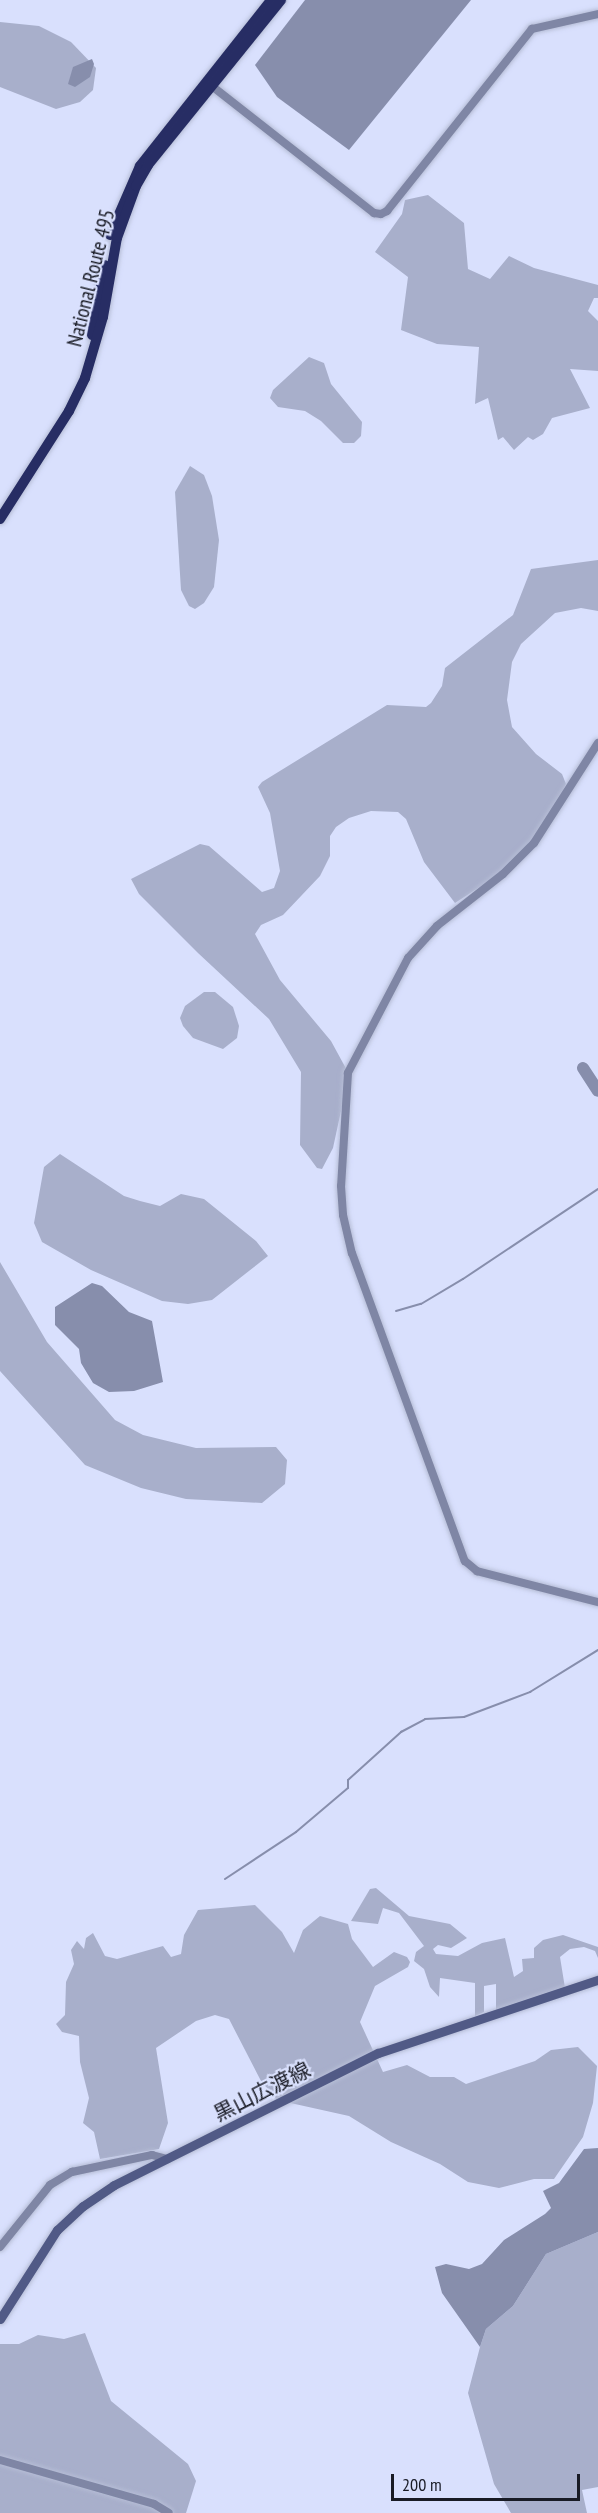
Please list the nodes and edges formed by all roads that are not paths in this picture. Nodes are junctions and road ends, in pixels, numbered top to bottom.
1 (270, 0) edge
2 (281, 0) edge
3 (598, 14) edge
4 (208, 84) junction
5 (0, 507) edge
6 (0, 519) edge
7 (598, 743) edge
8 (598, 1602) edge
9 (598, 1980) edge
10 (167, 2159) junction
11 (0, 2247) edge
12 (0, 2319) edge
13 (0, 2460) edge
14 (169, 2513) edge

1 - 4 highway, National Route 495
2 - 4 highway, National Route 495
3 - 4 street
4 - 5 highway, National Route 495
4 - 6 highway, National Route 495
7 - 8 street
9 - 10 main road, 黒山広渡線
10 - 11 street
10 - 12 main road, 黒山広渡線
13 - 14 street

